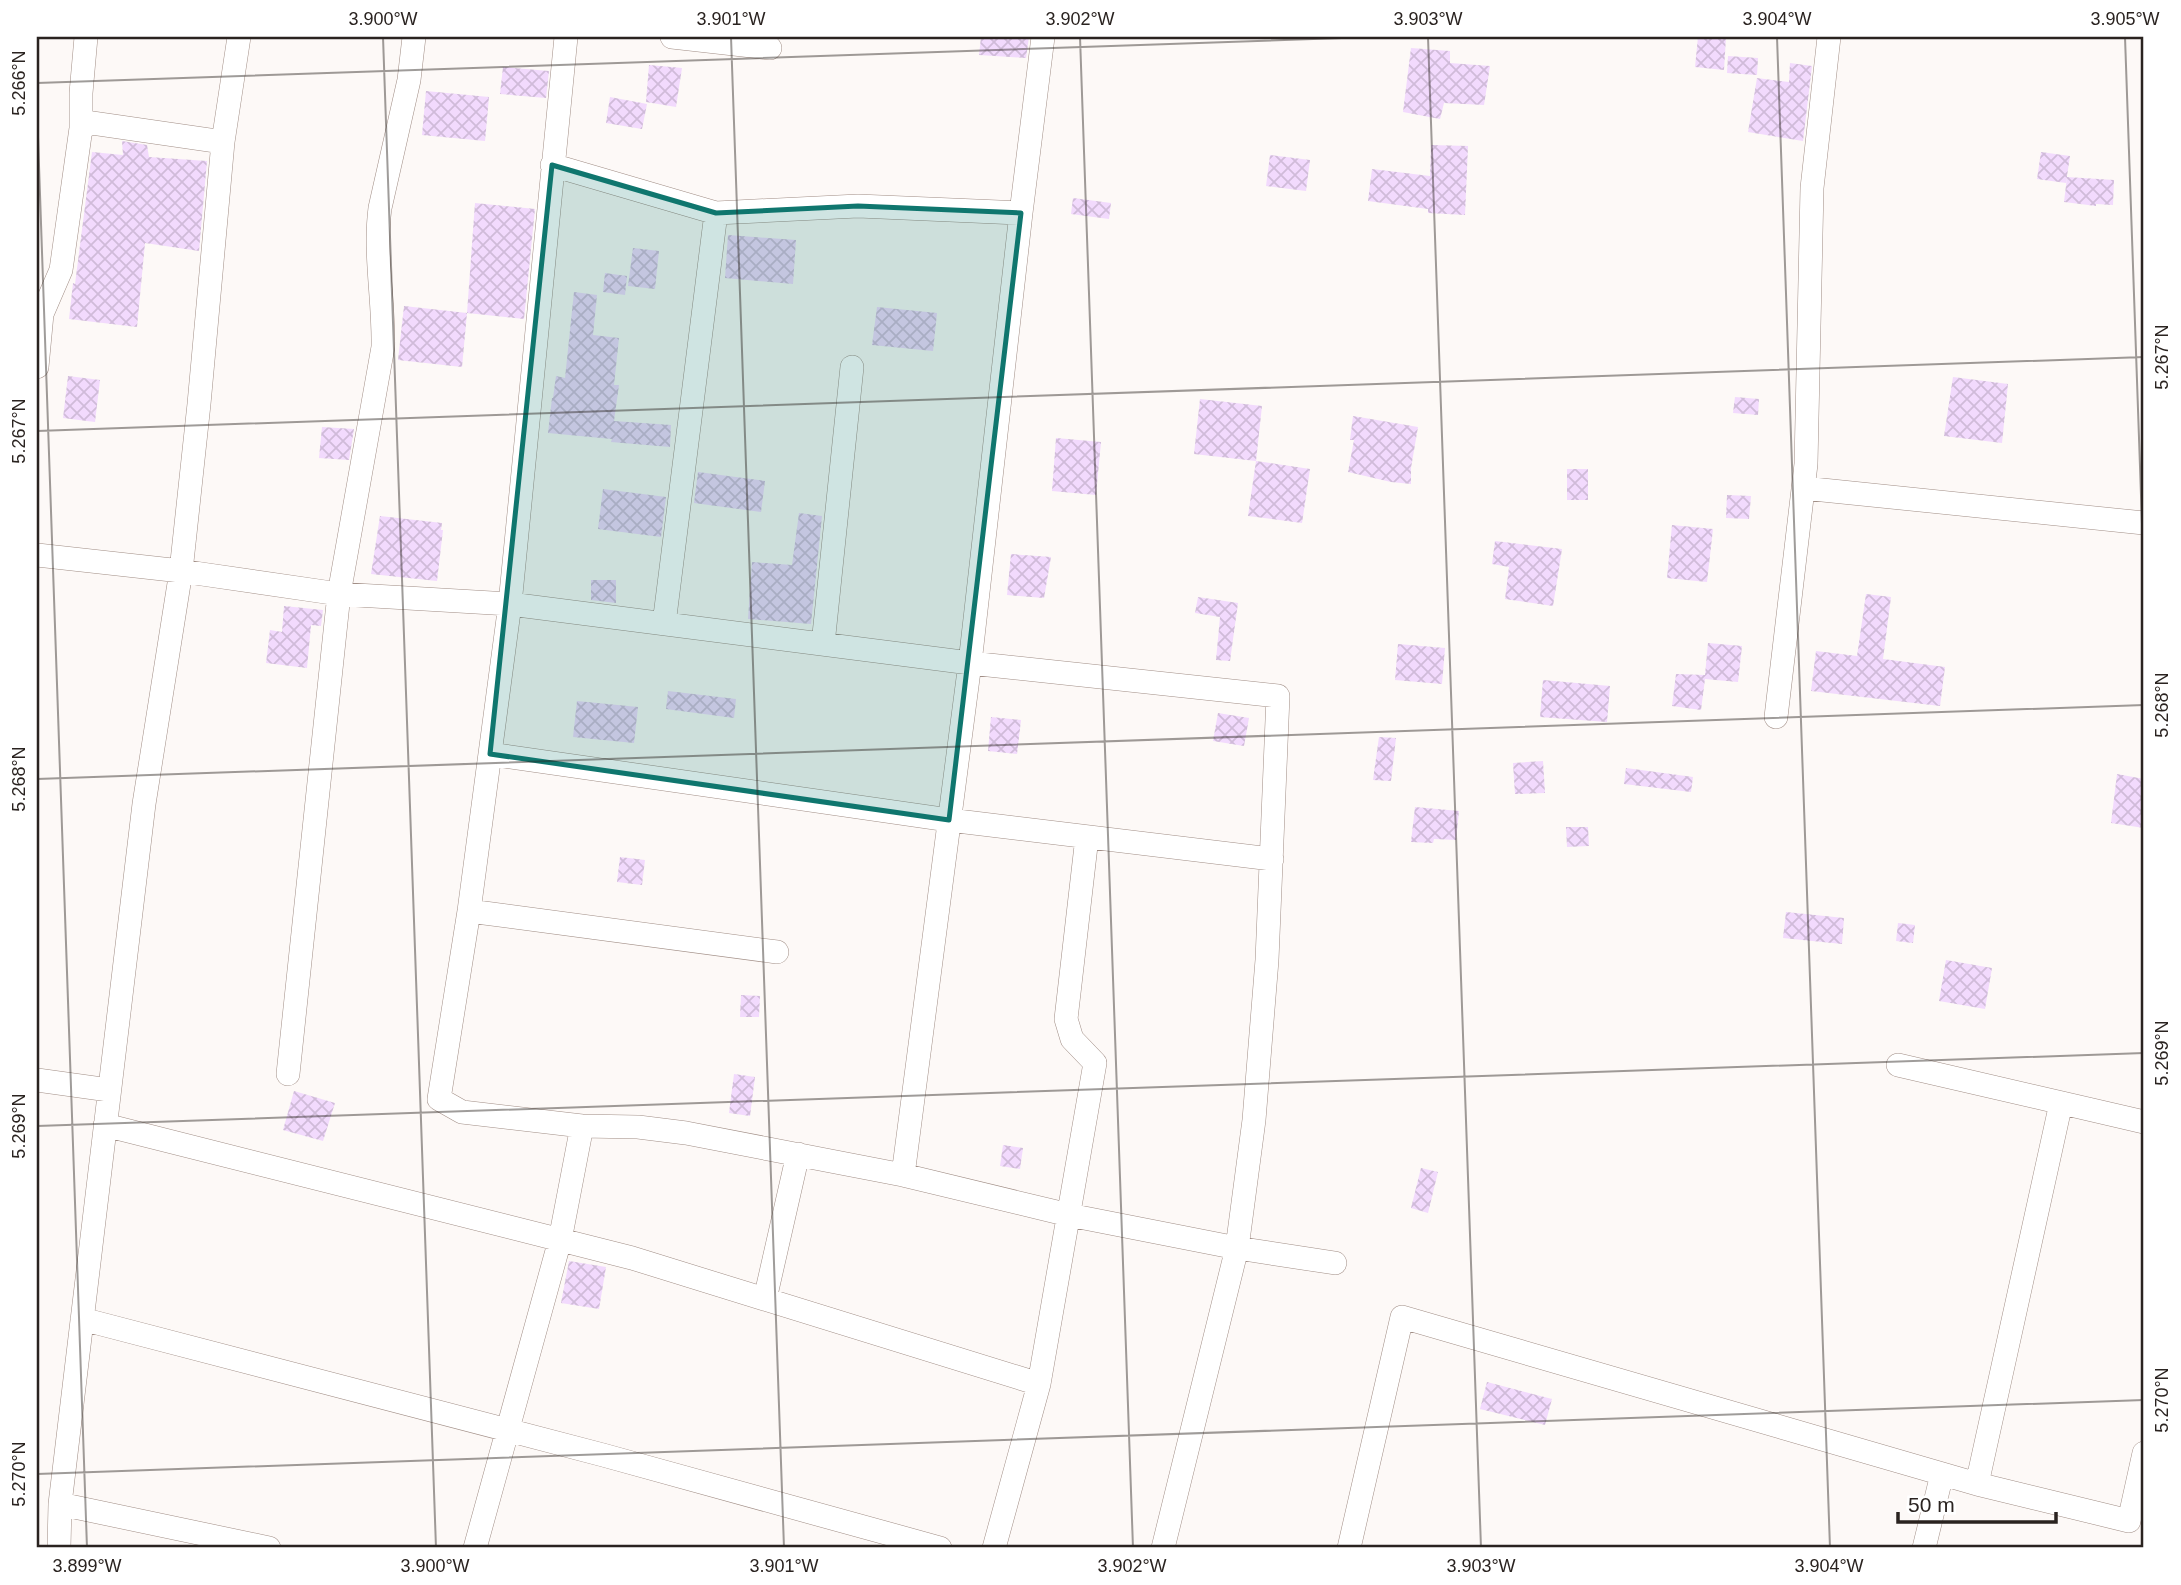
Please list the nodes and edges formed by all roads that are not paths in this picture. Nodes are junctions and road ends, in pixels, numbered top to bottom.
1 (86, 37) edge
2 (239, 37) edge
3 (414, 37) edge
4 (566, 37) edge
5 (672, 37) edge
6 (1043, 37) edge
7 (1829, 37) edge
8 (770, 48) dead end
9 (81, 128) junction
10 (223, 142) junction
11 (552, 165) junction
12 (716, 213) junction
13 (1021, 214) junction
14 (37, 367) edge
15 (852, 367) dead end
16 (1803, 488) junction
17 (2144, 523) edge
18 (37, 555) edge
19 (181, 571) junction
20 (340, 594) junction
21 (510, 604) junction
22 (664, 624) junction
23 (822, 644) junction
24 (970, 663) junction
25 (1776, 717) dead end
26 (490, 754) junction
27 (949, 820) junction
28 (1087, 836) junction
29 (1272, 859) junction
30 (469, 911) junction
31 (777, 952) dead end
32 (1898, 1065) dead end
33 (288, 1074) dead end
34 (37, 1080) edge
35 (109, 1090) junction
36 (2061, 1102) junction
37 (2144, 1122) edge
38 (105, 1125) junction
39 (582, 1126) junction
40 (798, 1154) junction
41 (903, 1175) junction
42 (1069, 1215) junction
43 (560, 1240) junction
44 (1237, 1248) junction
45 (1335, 1263) dead end
46 (765, 1299) junction
47 (82, 1319) junction
48 (1039, 1384) junction
49 (507, 1430) junction
50 (2144, 1453) edge
51 (1942, 1474) junction
52 (1977, 1484) junction
53 (60, 1504) junction
54 (59, 1548) edge
55 (269, 1548) edge
56 (475, 1548) edge
57 (940, 1548) edge
58 (994, 1548) edge
59 (1163, 1548) edge
60 (1349, 1548) edge
61 (1924, 1548) edge

1 - 9 street
2 - 10 street
3 - 20 street
4 - 11 street
5 - 8 street
6 - 13 street
7 - 16 street
9 - 10 street
9 - 14 street
10 - 19 street
11 - 12 street
11 - 21 street
12 - 13 street
12 - 22 street
13 - 24 street
15 - 23 street
16 - 17 street
16 - 25 street
18 - 19 street
19 - 20 street
19 - 35 street
20 - 21 street
20 - 33 street
21 - 22 street
21 - 26 street
22 - 23 street
23 - 24 street
24 - 27 street
24 - 29 street
26 - 27 street
26 - 30 street
27 - 28 street
27 - 41 street
28 - 29 street
28 - 42 street
29 - 44 street
30 - 31 street
30 - 39 street
32 - 36 street
34 - 35 street
35 - 38 street
36 - 37 street
36 - 52 street
38 - 43 street
38 - 47 street
39 - 40 street
39 - 43 street
40 - 41 street
40 - 46 street
41 - 42 street
42 - 44 street
42 - 48 street
43 - 46 street
43 - 49 street
44 - 45 street
44 - 59 street
46 - 48 street
47 - 49 street
47 - 53 street
48 - 58 street
49 - 56 street
49 - 57 street
50 - 52 street
51 - 52 street
51 - 60 street
51 - 61 street
53 - 54 street
53 - 55 street

